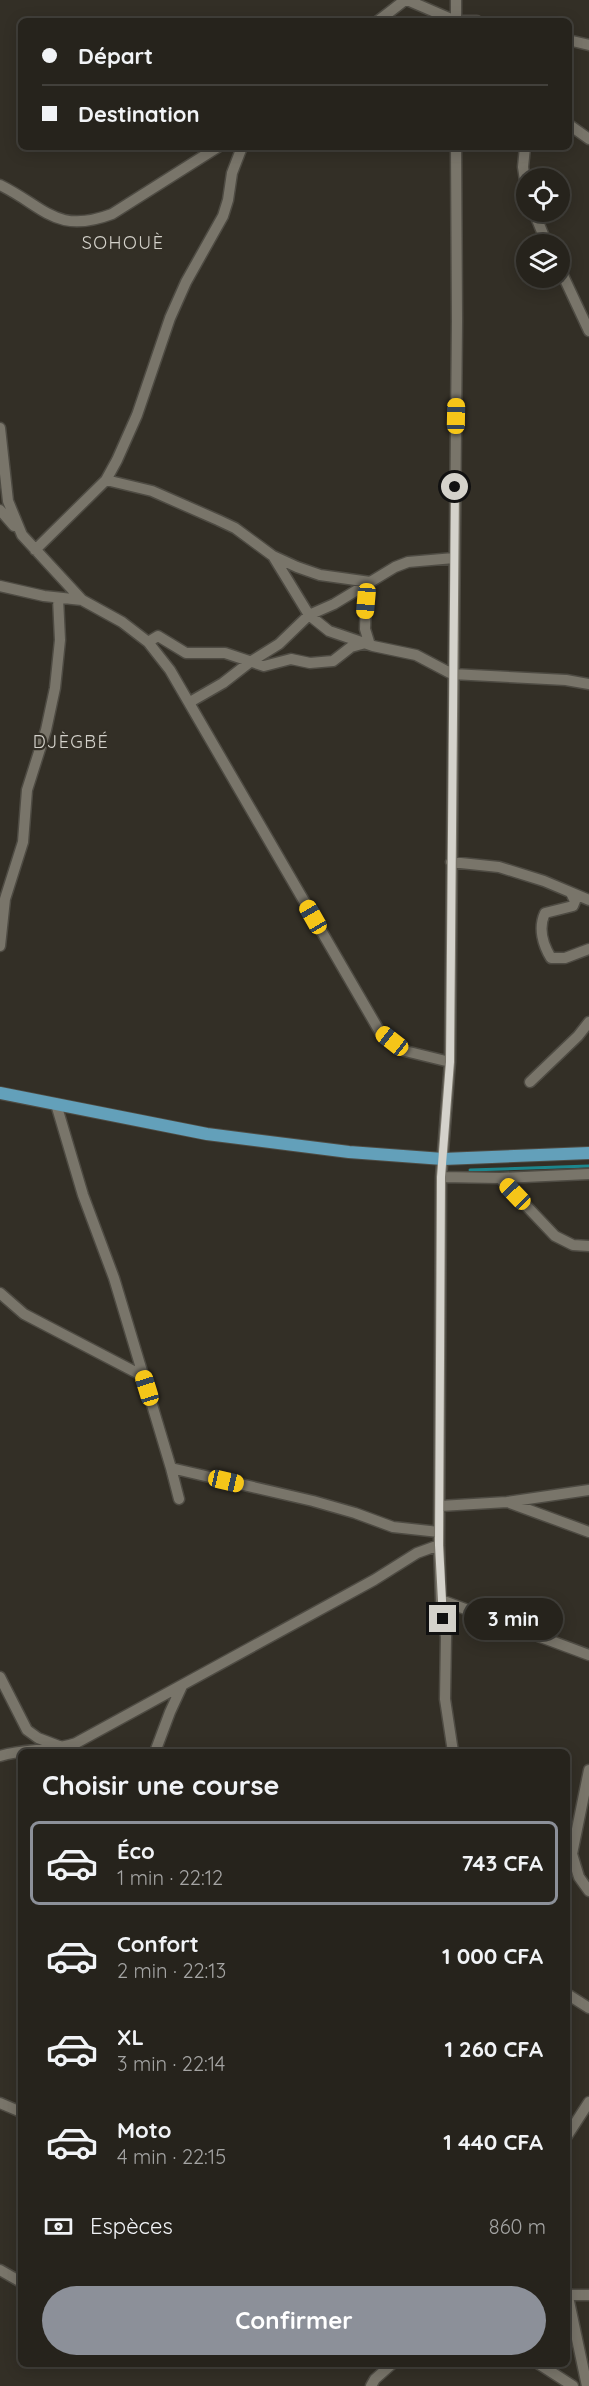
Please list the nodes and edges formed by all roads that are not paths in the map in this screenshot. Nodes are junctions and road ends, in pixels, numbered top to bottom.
1 (406, 0) edge
2 (456, 0) edge
3 (382, 18) edge
4 (449, 18) edge
5 (456, 18) edge
6 (572, 41) edge
7 (589, 45) edge
8 (572, 127) edge
9 (589, 139) edge
10 (213, 150) edge
11 (241, 150) edge
12 (456, 150) edge
13 (525, 150) edge
14 (523, 168) edge
15 (0, 185) edge
16 (569, 288) edge
17 (589, 331) edge
18 (0, 428) edge
19 (106, 480) junction
20 (0, 510) edge
21 (22, 535) junction
22 (36, 550) junction
23 (273, 556) junction
24 (454, 558) junction
25 (370, 582) junction
26 (0, 586) edge
27 (58, 598) junction
28 (82, 600) junction
29 (309, 615) junction
30 (148, 642) junction
31 (364, 643) junction
32 (279, 644) junction
33 (291, 659) junction
34 (250, 662) junction
35 (452, 674) junction
36 (589, 684) edge
37 (190, 702) junction
38 (451, 862) junction
39 (571, 893) junction
40 (589, 900) edge
41 (0, 946) edge
42 (589, 950) edge
43 (589, 1022) edge
44 (450, 1062) junction
45 (530, 1082) dead end
46 (0, 1093) edge
47 (56, 1104) junction
48 (589, 1153) edge
49 (443, 1159) junction
50 (589, 1174) edge
51 (441, 1177) junction
52 (500, 1178) junction
53 (589, 1246) edge
54 (0, 1293) edge
55 (143, 1376) junction
56 (171, 1468) junction
57 (589, 1490) edge
58 (179, 1499) dead end
59 (507, 1502) junction
60 (440, 1506) junction
61 (439, 1532) junction
62 (589, 1532) edge
63 (439, 1545) junction
64 (441, 1600) junction
65 (589, 1655) edge
66 (0, 1677) edge
67 (182, 1686) junction
68 (63, 1748) junction
69 (28, 1749) edge
70 (156, 1749) edge
71 (453, 1749) edge
72 (18, 1752) edge
73 (0, 1756) edge
74 (589, 1770) edge
75 (589, 1891) edge
76 (570, 1996) edge
77 (589, 2008) edge
78 (589, 2102) edge
79 (0, 2103) edge
80 (18, 2111) edge
81 (570, 2131) edge
82 (0, 2270) edge
83 (18, 2280) edge
84 (570, 2293) edge
85 (589, 2295) edge
86 (570, 2307) edge
87 (389, 2367) edge
88 (544, 2367) edge
89 (371, 2386) edge
90 (573, 2386) edge
91 (587, 2386) edge

1 - 3 street
1 - 4 street
2 - 5 street
6 - 7 street
8 - 9 street
10 - 15 street
11 - 19 street
12 - 24 street
13 - 14 street
16 - 17 street
18 - 21 street
19 - 22 street
19 - 23 street
20 - 21 street
21 - 22 street
22 - 28 street
23 - 25 street
23 - 29 street
24 - 25 street
24 - 35 street
25 - 29 street
25 - 31 street
26 - 27 street
27 - 28 street
27 - 41 street
28 - 30 street
29 - 31 street
29 - 32 street
30 - 34 street
30 - 37 street
31 - 33 street
31 - 35 street
32 - 33 street
32 - 34 street
33 - 34 street
34 - 37 street
35 - 36 street
35 - 38 street
37 - 44 street
38 - 39 street
38 - 44 street
39 - 40 street
39 - 42 street
43 - 45 street
44 - 49 street
46 - 47 main road
47 - 49 main road
47 - 55 street
48 - 49 main road
49 - 51 street
50 - 52 street
51 - 52 street
51 - 60 street
52 - 53 street
54 - 55 street
55 - 56 street
56 - 58 street
56 - 61 street
57 - 59 street
59 - 60 street
59 - 62 street
60 - 61 street
61 - 63 street
63 - 64 street
63 - 67 street
64 - 65 street
64 - 71 street
66 - 68 street
67 - 68 street
67 - 70 street
68 - 69 street
72 - 73 street
74 - 75 street
76 - 77 street
78 - 81 street
79 - 80 street
82 - 83 street
84 - 85 street
86 - 91 street
87 - 89 street
88 - 90 street

